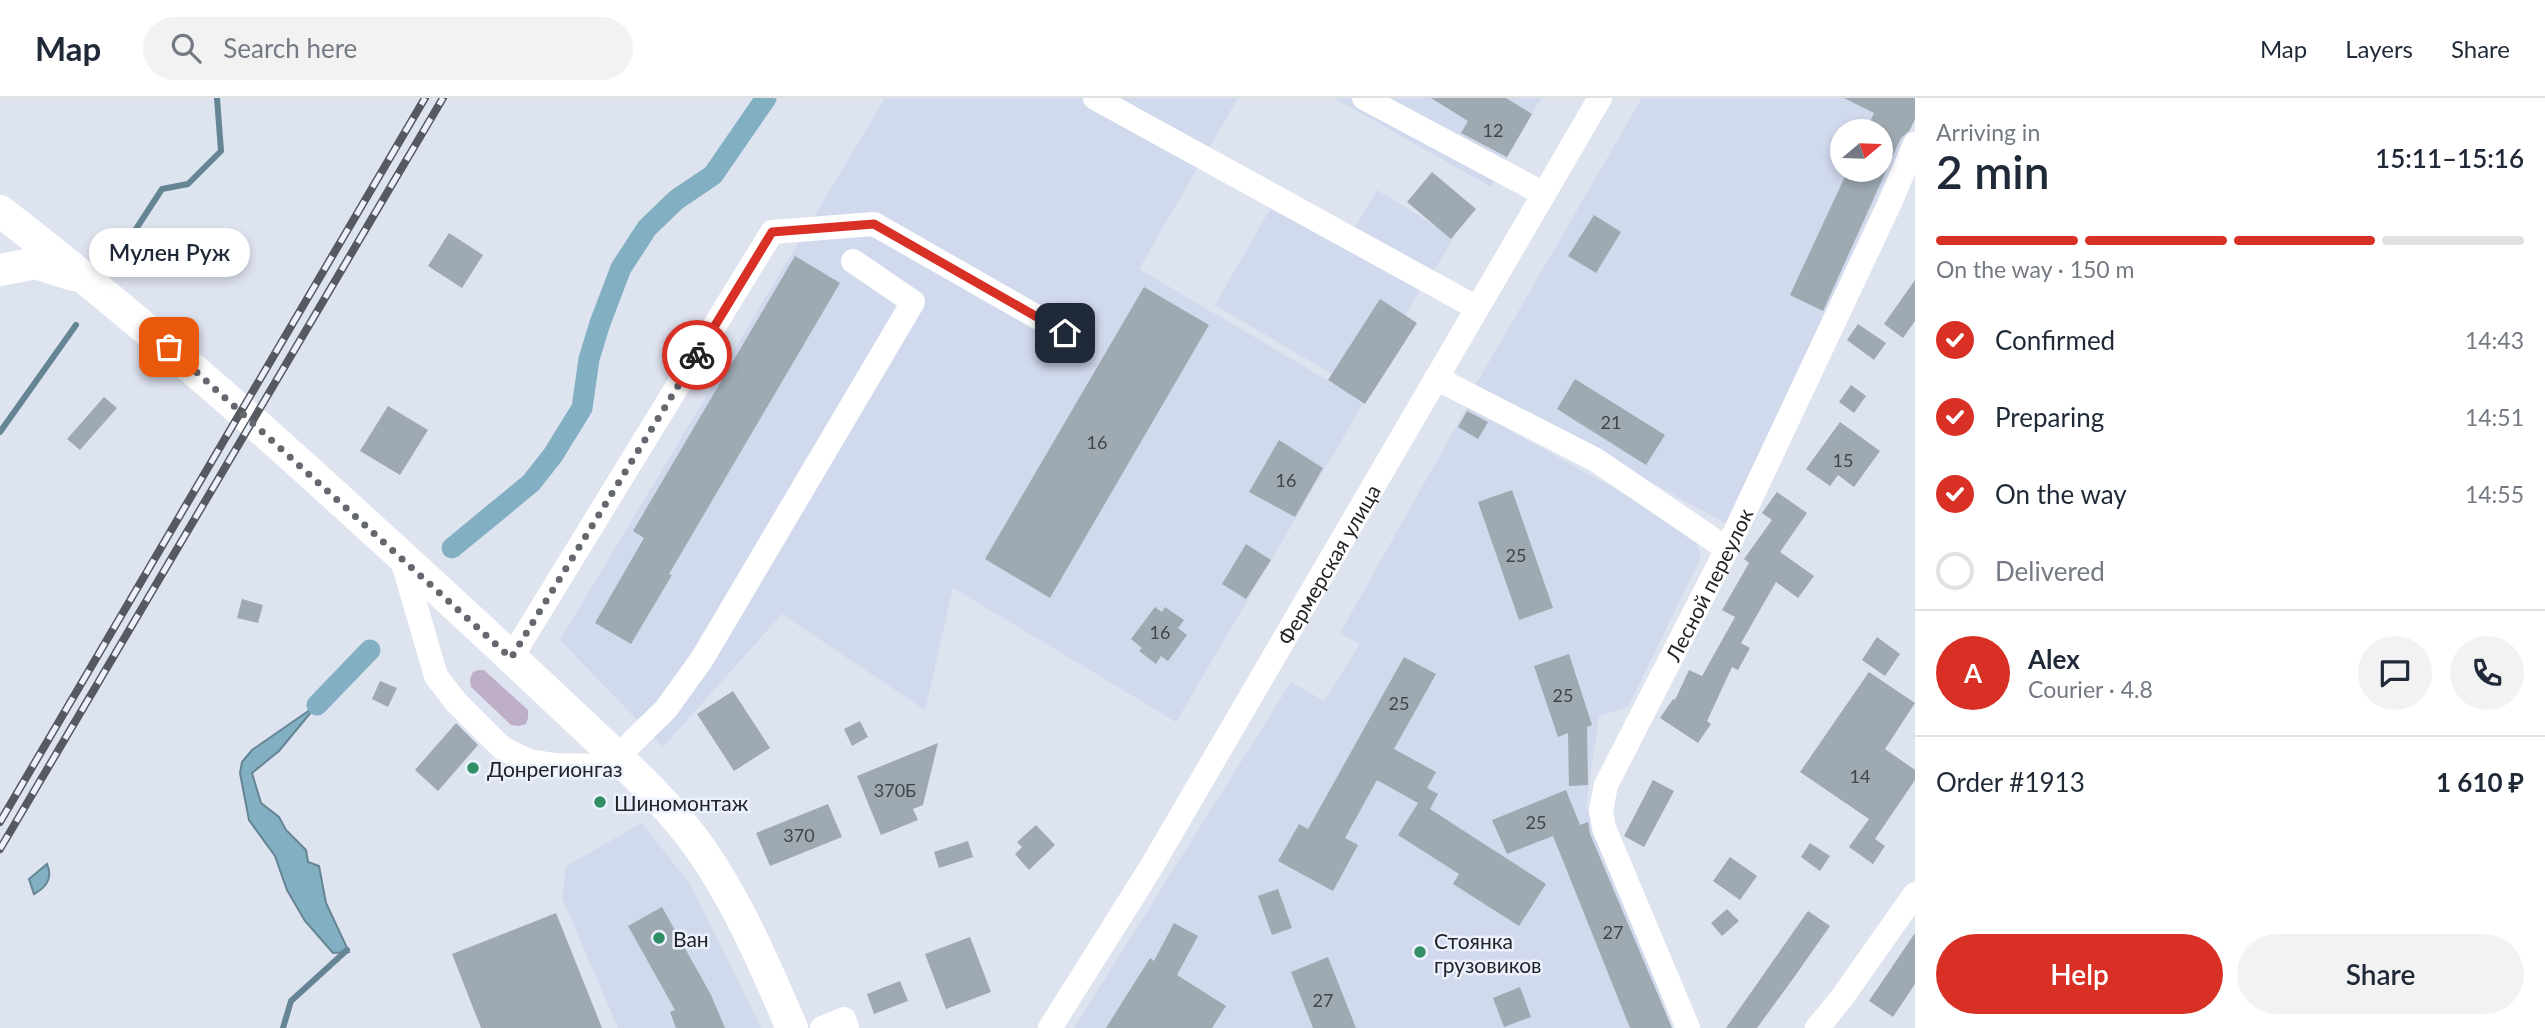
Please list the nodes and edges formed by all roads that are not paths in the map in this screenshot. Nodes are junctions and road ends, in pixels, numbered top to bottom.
1 (1095, 98) edge
2 (1364, 98) edge
3 (1600, 98) edge
4 (1915, 144) edge
5 (1544, 194) junction
6 (0, 211) edge
7 (853, 261) dead end
8 (0, 270) edge
9 (97, 288) junction
10 (1477, 308) junction
11 (1065, 333) dead end
12 (1436, 378) junction
13 (1727, 549) junction
14 (401, 556) junction
15 (511, 658) junction
16 (622, 762) junction
17 (1915, 894) edge
18 (792, 1028) edge
19 (822, 1028) edge
20 (847, 1028) edge
21 (1050, 1028) edge
22 (1688, 1028) edge
23 (1817, 1028) edge

1 - 10 street
2 - 5 street
3 - 5 street, Фермерская улица
4 - 13 street, Лесной переулок
5 - 10 street, Фермерская улица
6 - 9 main road
7 - 16 street
8 - 9 main road
9 - 14 main road
10 - 12 street, Фермерская улица
11 - 15 street
12 - 13 street
12 - 21 street, Фермерская улица
13 - 22 street, Лесной переулок
14 - 15 main road
14 - 16 street
15 - 16 main road
16 - 18 main road
17 - 23 street
19 - 20 street

